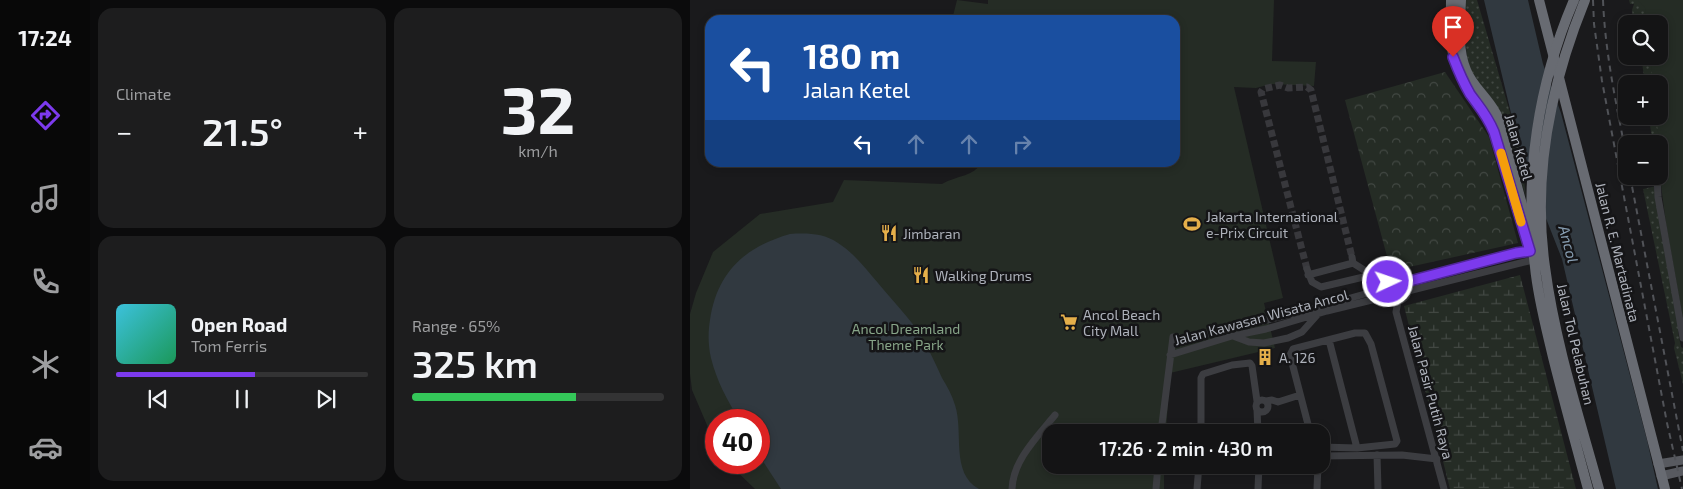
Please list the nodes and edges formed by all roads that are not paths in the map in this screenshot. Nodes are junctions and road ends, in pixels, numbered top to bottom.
1 (1451, 0) edge
2 (1461, 0) edge
3 (1540, 0) edge
4 (1574, 0) edge
5 (1585, 0) edge
6 (1456, 43) junction
7 (1657, 185) edge
8 (1533, 255) junction
9 (1372, 275) junction
10 (1406, 282) junction
11 (1387, 289) junction
12 (1408, 291) junction
13 (1398, 301) junction
14 (1318, 314) junction
15 (1203, 335) junction
16 (1232, 336) junction
17 (1683, 338) edge
18 (1329, 340) junction
19 (1204, 345) junction
20 (1170, 356) junction
21 (1300, 396) junction
22 (1257, 401) junction
23 (1267, 405) junction
24 (1257, 410) junction
25 (1162, 424) edge
26 (1201, 424) edge
27 (1258, 424) edge
28 (1308, 424) edge
29 (1330, 447) edge
30 (1357, 448) junction
31 (1377, 455) junction
32 (1330, 456) edge
33 (1437, 459) junction
34 (1683, 460) edge
35 (1658, 464) junction
36 (1683, 471) edge
37 (1157, 474) edge
38 (1199, 474) edge
39 (1259, 474) edge
40 (1318, 474) edge
41 (1661, 476) junction
42 (1012, 489) edge
43 (1017, 489) edge
44 (1156, 489) edge
45 (1197, 489) edge
46 (1258, 489) edge
47 (1317, 489) edge
48 (1378, 489) edge
49 (1444, 489) edge
50 (1589, 489) edge
51 (1600, 489) edge
52 (1665, 489) edge

1 - 6 highway, Jalan Ketel
2 - 6 highway, Jalan Ketel
3 - 35 highway, Jalan R. E. Martadinata
4 - 50 highway, Jalan Tol Pelabuhan, bridge
5 - 51 highway, Jalan Tol Pelabuhan, bridge
6 - 8 highway, Jalan Ketel
7 - 17 street
8 - 10 street
8 - 12 street
8 - 50 highway
8 - 51 highway
9 - 9 street
9 - 11 street
10 - 11 street
10 - 12 street
11 - 13 street
11 - 14 street, Jalan Kawasan Wisata Ancol
11 - 15 street, Jalan Kawasan Wisata Ancol
12 - 13 street
13 - 33 street, Jalan Pasir Putih Raya
14 - 16 street, Jalan Kawasan Wisata Ancol
14 - 16 street
15 - 19 street
15 - 20 street, Jalan Kawasan Wisata Ancol
16 - 19 street, Jalan Kawasan Wisata Ancol
18 - 21 street
18 - 30 street
18 - 30 street
19 - 20 street, Jalan Kawasan Wisata Ancol
20 - 25 street
21 - 23 street
21 - 28 street
22 - 23 street
22 - 24 street
22 - 26 street
23 - 24 street
24 - 27 street
29 - 30 street
31 - 32 street
31 - 33 street
31 - 48 street
33 - 49 street, Jalan Pasir Putih Raya
34 - 35 main road
35 - 41 highway, Jalan R. E. Martadinata
36 - 41 main road
37 - 44 street
38 - 45 street
39 - 46 street
40 - 47 street
41 - 52 highway, Jalan R. E. Martadinata
42 - 43 street

